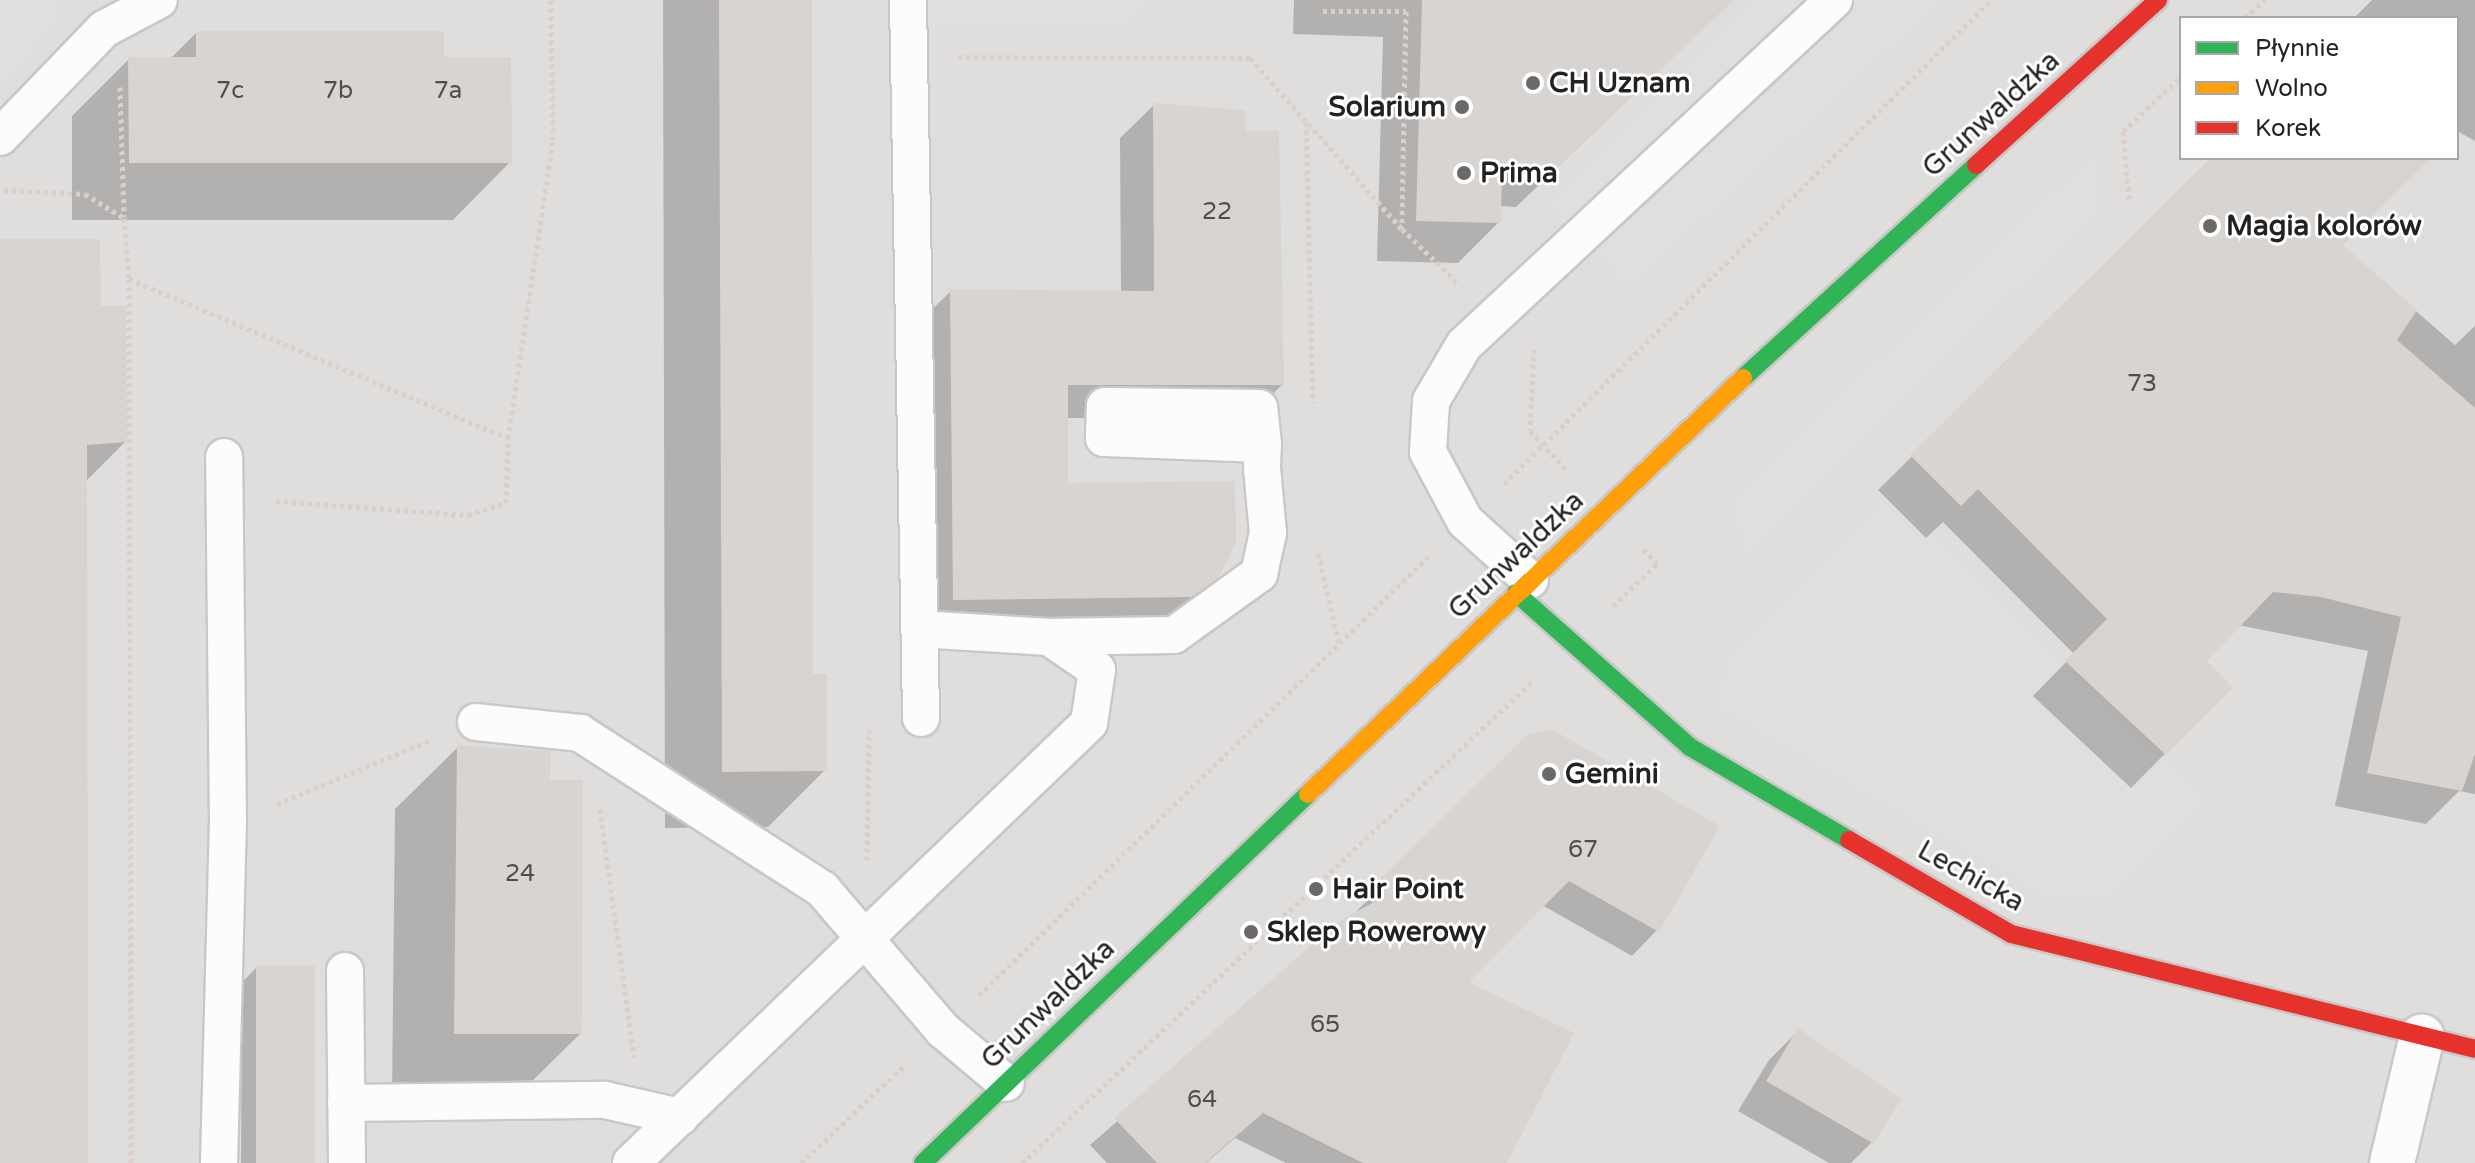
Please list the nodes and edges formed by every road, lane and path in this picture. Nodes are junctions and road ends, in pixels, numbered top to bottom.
1 (159, 0) edge
2 (551, 0) edge
3 (908, 0) edge
4 (1834, 0) edge
5 (1991, 0) edge
6 (2158, 0) edge
7 (2265, 0) edge
8 (1323, 11) dead end
9 (2247, 16) edge
10 (118, 18) junction
11 (909, 57) junction
12 (2179, 79) edge
13 (1306, 121) junction
14 (0, 137) edge
15 (0, 190) edge
16 (2129, 199) dead end
17 (124, 218) junction
18 (1402, 229) junction
19 (129, 279) junction
20 (1515, 298) junction
21 (1313, 420) dead end
22 (508, 438) junction
23 (1263, 444) dead end
24 (1544, 446) junction
25 (224, 457) dead end
26 (224, 498) junction
27 (1605, 510) junction
28 (1465, 521) junction
29 (1318, 545) dead end
30 (1523, 586) junction
31 (919, 629) junction
32 (1049, 637) junction
33 (1339, 643) junction
34 (1572, 645) junction
35 (921, 718) dead end
36 (869, 719) dead end
37 (476, 722) joint
38 (591, 741) junction
39 (228, 824) junction
40 (866, 941) junction
41 (345, 971) dead end
42 (943, 1030) junction
43 (2422, 1036) junction
44 (2475, 1049) edge
45 (1006, 1083) junction
46 (346, 1103) junction
47 (641, 1107) junction
48 (680, 1117) junction
49 (131, 1163) edge
50 (219, 1163) edge
51 (347, 1163) edge
52 (631, 1163) edge
53 (801, 1163) edge
54 (923, 1163) edge
55 (1022, 1163) edge
56 (2392, 1163) edge

1 - 10 lane
2 - 22 path
3 - 11 lane
4 - 20 lane
5 - 24 path
6 - 27 street, Grunwaldzka
7 - 9 path
8 - 18 path
10 - 14 lane
10 - 17 path
11 - 13 path
11 - 31 lane
12 - 16 path
13 - 18 path
13 - 21 path
15 - 17 path
17 - 19 path
18 - 20 path
19 - 22 path
19 - 49 path
20 - 24 path
20 - 28 lane
22 - 26 path
23 - 32 lane
24 - 27 path
24 - 28 path
25 - 26 lane
26 - 39 lane
27 - 30 street, Grunwaldzka
27 - 34 path
28 - 30 lane
28 - 33 path
29 - 33 path
30 - 34 street, Lechicka
30 - 45 street, Grunwaldzka
31 - 32 lane
31 - 35 lane
32 - 40 lane
33 - 42 path
34 - 43 street, Lechicka
34 - 55 path
36 - 40 path
37 - 38 lane
37 - 39 path
38 - 40 lane
38 - 47 path
39 - 50 lane
40 - 42 lane
40 - 48 lane
41 - 46 lane
42 - 45 lane
42 - 53 path
43 - 44 street, Lechicka
43 - 56 street
45 - 54 street, Grunwaldzka
46 - 47 lane
46 - 51 lane
47 - 48 lane
48 - 52 lane

